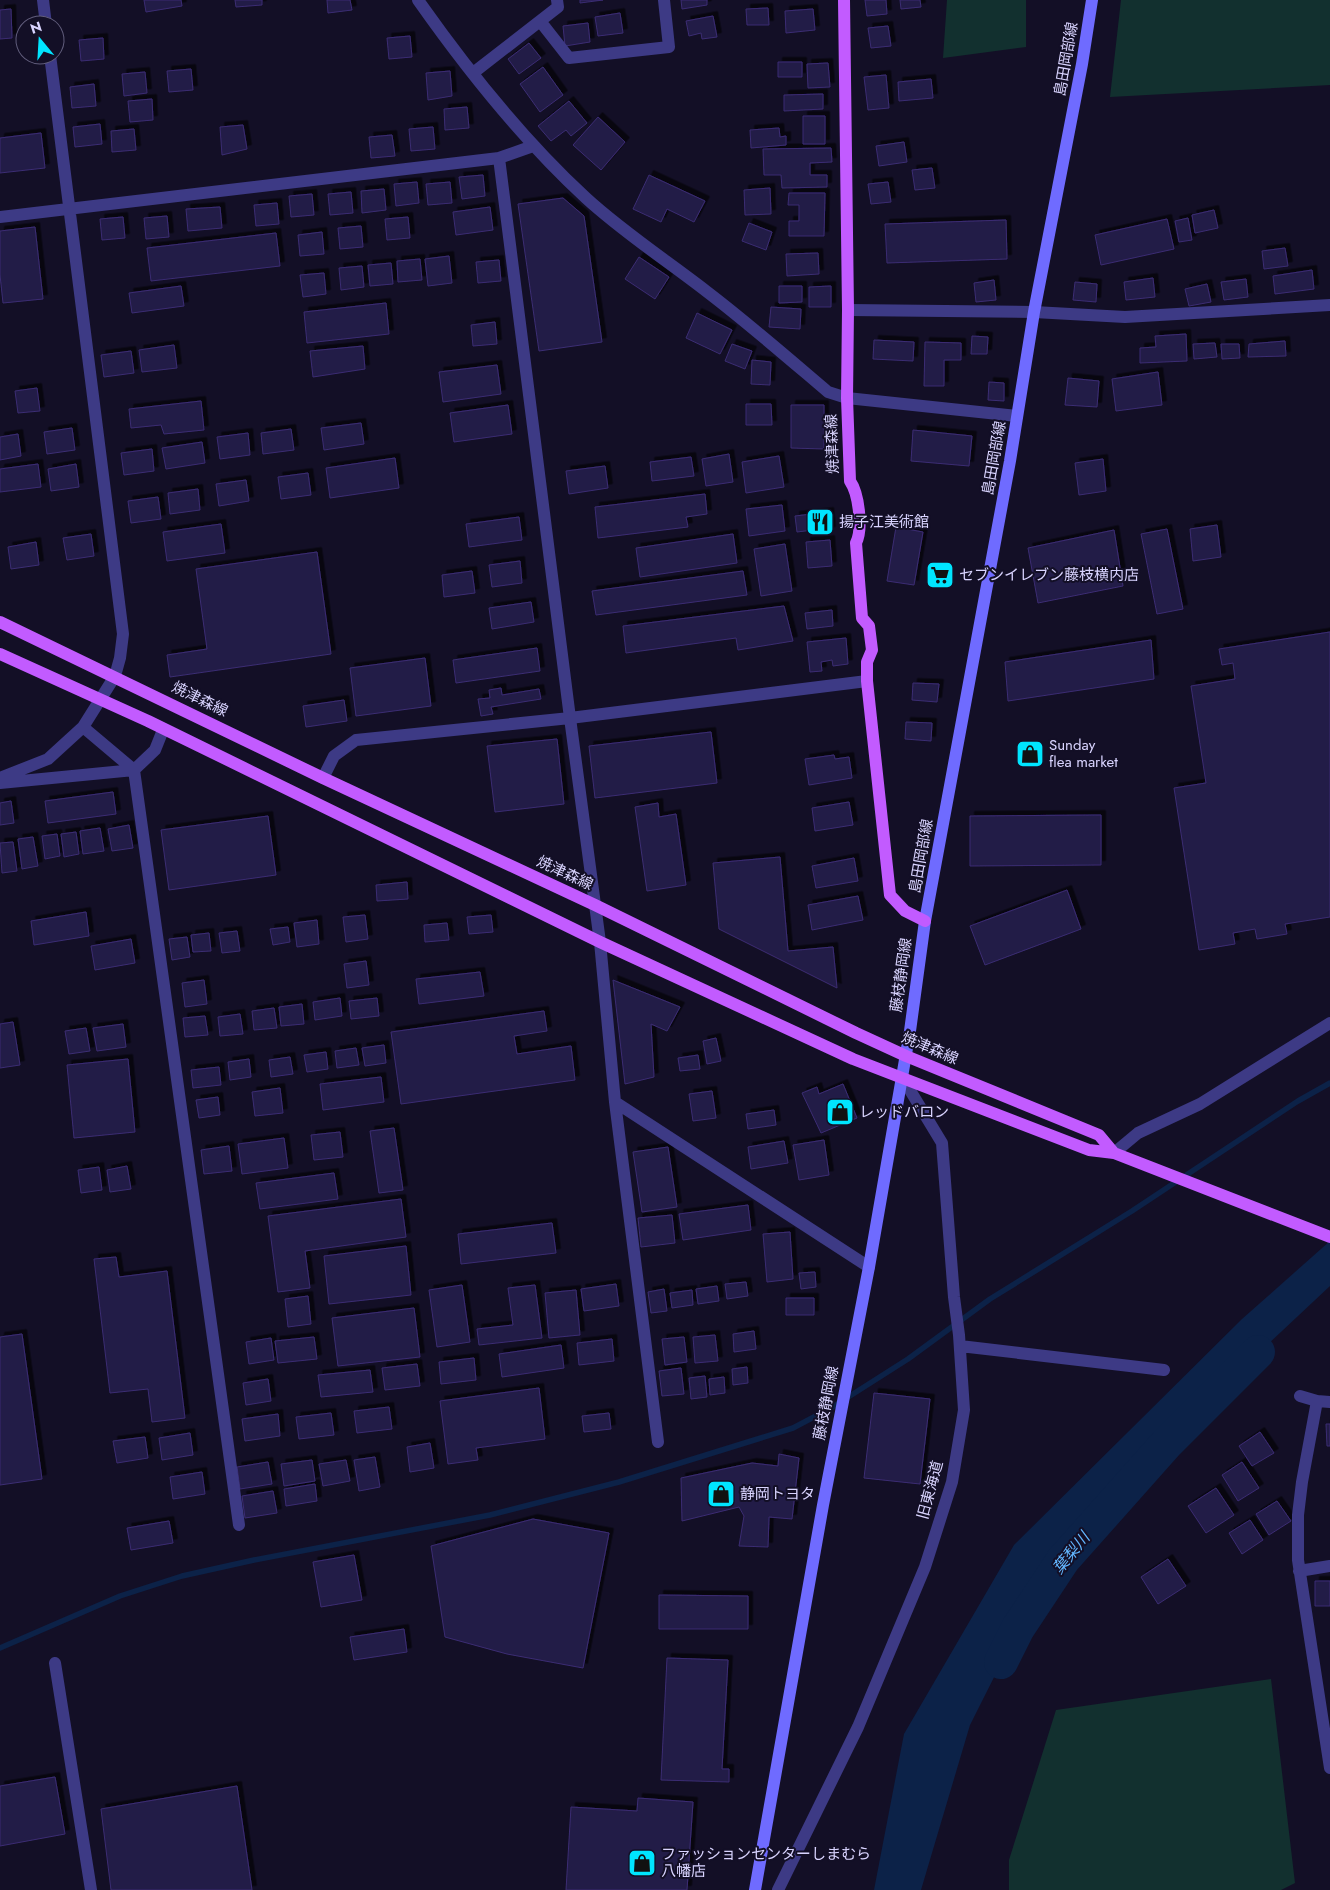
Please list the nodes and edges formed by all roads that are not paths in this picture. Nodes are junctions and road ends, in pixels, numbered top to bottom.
1 (43, 0) edge
2 (418, 0) edge
3 (557, 0) edge
4 (664, 0) edge
5 (844, 0) edge
6 (1092, 0) edge
7 (45, 15) edge
8 (540, 21) junction
9 (51, 65) edge
10 (473, 74) junction
11 (533, 146) junction
12 (499, 158) junction
13 (69, 208) junction
14 (0, 217) edge
15 (1330, 305) edge
16 (848, 310) junction
17 (1034, 312) junction
18 (847, 398) junction
19 (1017, 416) junction
20 (0, 622) edge
21 (0, 654) edge
22 (115, 676) junction
23 (867, 681) junction
24 (102, 700) junction
25 (570, 718) junction
26 (83, 727) junction
27 (163, 730) junction
28 (134, 770) junction
29 (0, 778) edge
30 (323, 778) junction
31 (0, 783) edge
32 (595, 905) junction
33 (925, 921) junction
34 (600, 942) junction
35 (1330, 1023) edge
36 (906, 1056) junction
37 (902, 1077) junction
38 (615, 1102) junction
39 (1114, 1153) junction
40 (1330, 1237) edge
41 (869, 1267) junction
42 (959, 1340) junction
43 (1164, 1370) dead end
44 (1300, 1396) dead end
45 (1324, 1401) edge
46 (658, 1442) dead end
47 (239, 1525) dead end
48 (1330, 1566) edge
49 (1299, 1571) junction
50 (55, 1663) dead end
51 (1330, 1768) edge
52 (91, 1890) edge
53 (755, 1890) edge
54 (778, 1890) edge

1 - 7 street
2 - 10 street
3 - 8 street
4 - 8 street
5 - 16 main road, 焼津森線
6 - 17 main road, 島田岡部線
8 - 10 street
9 - 13 street
10 - 11 street
11 - 12 street
11 - 18 street
12 - 13 street
12 - 25 street
13 - 14 street
13 - 22 street
15 - 17 street
16 - 17 street
16 - 18 main road, 焼津森線
17 - 19 main road, 島田岡部線
18 - 19 street
18 - 23 main road, 焼津森線
19 - 33 main road, 島田岡部線
20 - 22 main road, 焼津森線
21 - 24 main road, 焼津森線
22 - 24 street
22 - 30 main road, 焼津森線
23 - 25 street
23 - 33 main road, 焼津森線
24 - 26 street
24 - 27 main road, 焼津森線
25 - 30 street
25 - 32 street
26 - 28 street
26 - 29 street
27 - 28 street
27 - 34 main road, 焼津森線
28 - 31 street
28 - 47 street
30 - 32 main road, 焼津森線
32 - 34 street
32 - 36 main road, 焼津森線
33 - 36 main road, 藤枝静岡線
34 - 37 main road, 焼津森線
34 - 38 street
35 - 39 street
36 - 37 main road, 藤枝静岡線
36 - 39 main road, 焼津森線
37 - 39 main road, 焼津森線
37 - 41 main road, 藤枝静岡線
37 - 42 street, 旧東海道
38 - 41 street
38 - 46 street
39 - 40 main road, 焼津森線
41 - 53 main road, 藤枝静岡線
42 - 43 street
42 - 54 street, 旧東海道
44 - 45 street
45 - 49 street
48 - 49 street
49 - 51 street
50 - 52 street

